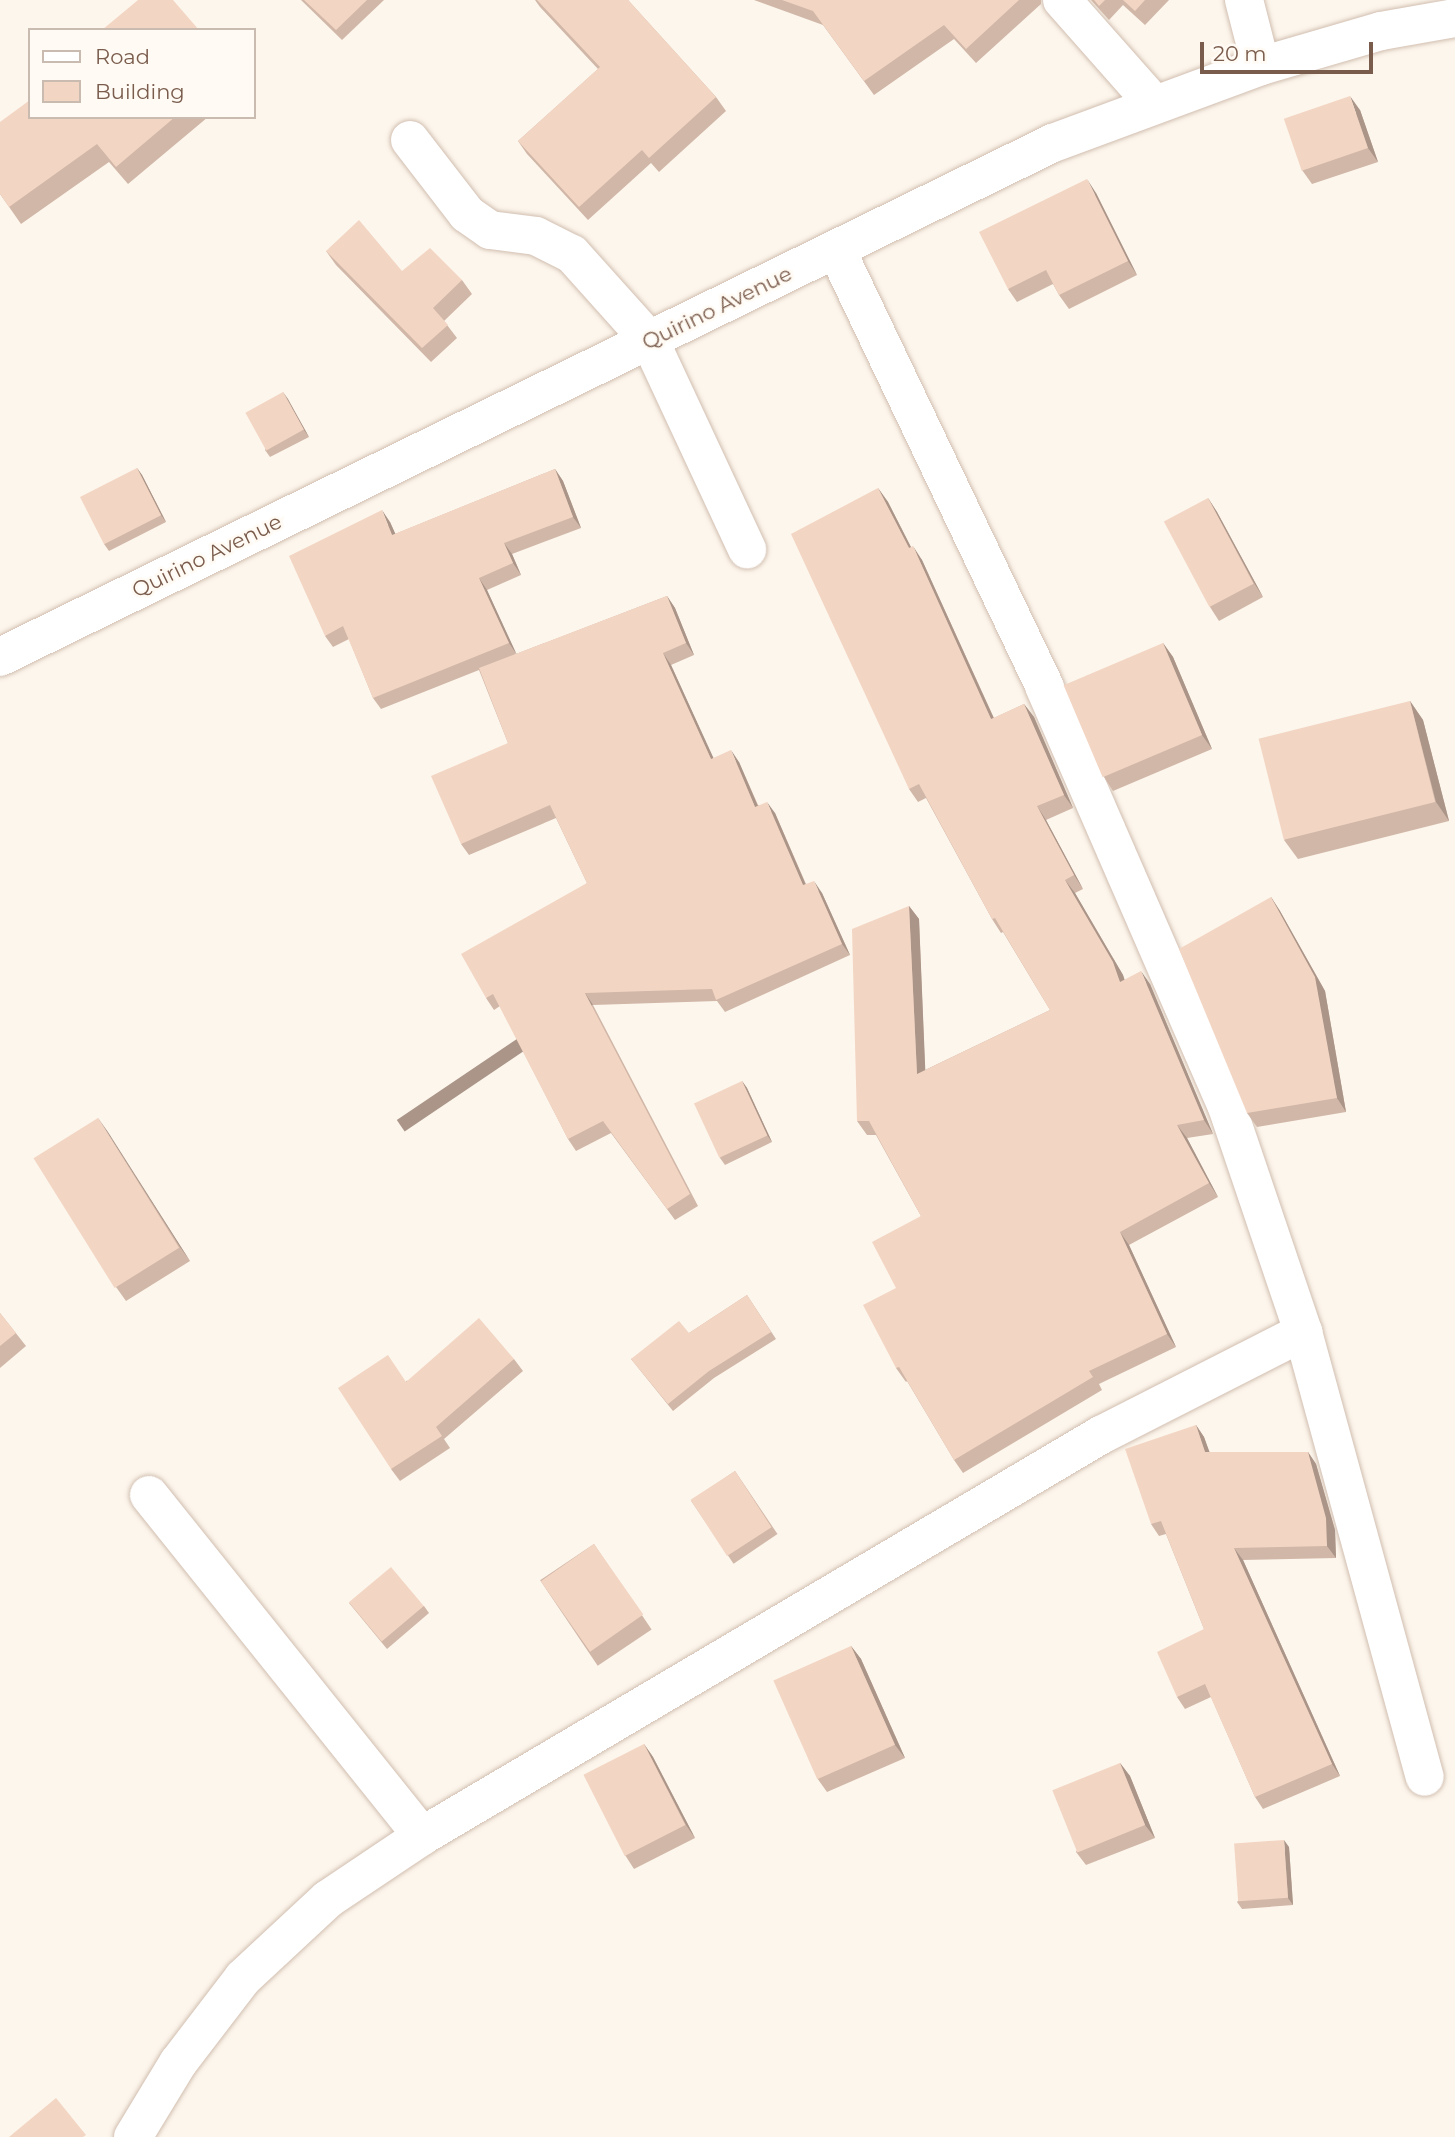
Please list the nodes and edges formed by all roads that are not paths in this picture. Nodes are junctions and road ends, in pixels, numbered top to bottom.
1 (1062, 0) edge
2 (1244, 0) edge
3 (1455, 18) edge
4 (1261, 66) junction
5 (1154, 104) junction
6 (410, 140) dead end
7 (836, 249) junction
8 (650, 341) junction
9 (747, 549) dead end
10 (0, 657) edge
11 (1303, 1332) junction
12 (149, 1495) dead end
13 (1425, 1777) dead end
14 (422, 1836) junction
15 (133, 2137) edge

1 - 5 street
2 - 4 street
3 - 4 street, Quirino Avenue
4 - 5 street, Quirino Avenue
5 - 7 street, Quirino Avenue
6 - 8 street
7 - 8 street, Quirino Avenue
7 - 11 street
8 - 9 street
8 - 10 street, Quirino Avenue
11 - 13 street
11 - 14 street
12 - 14 street
14 - 15 street

